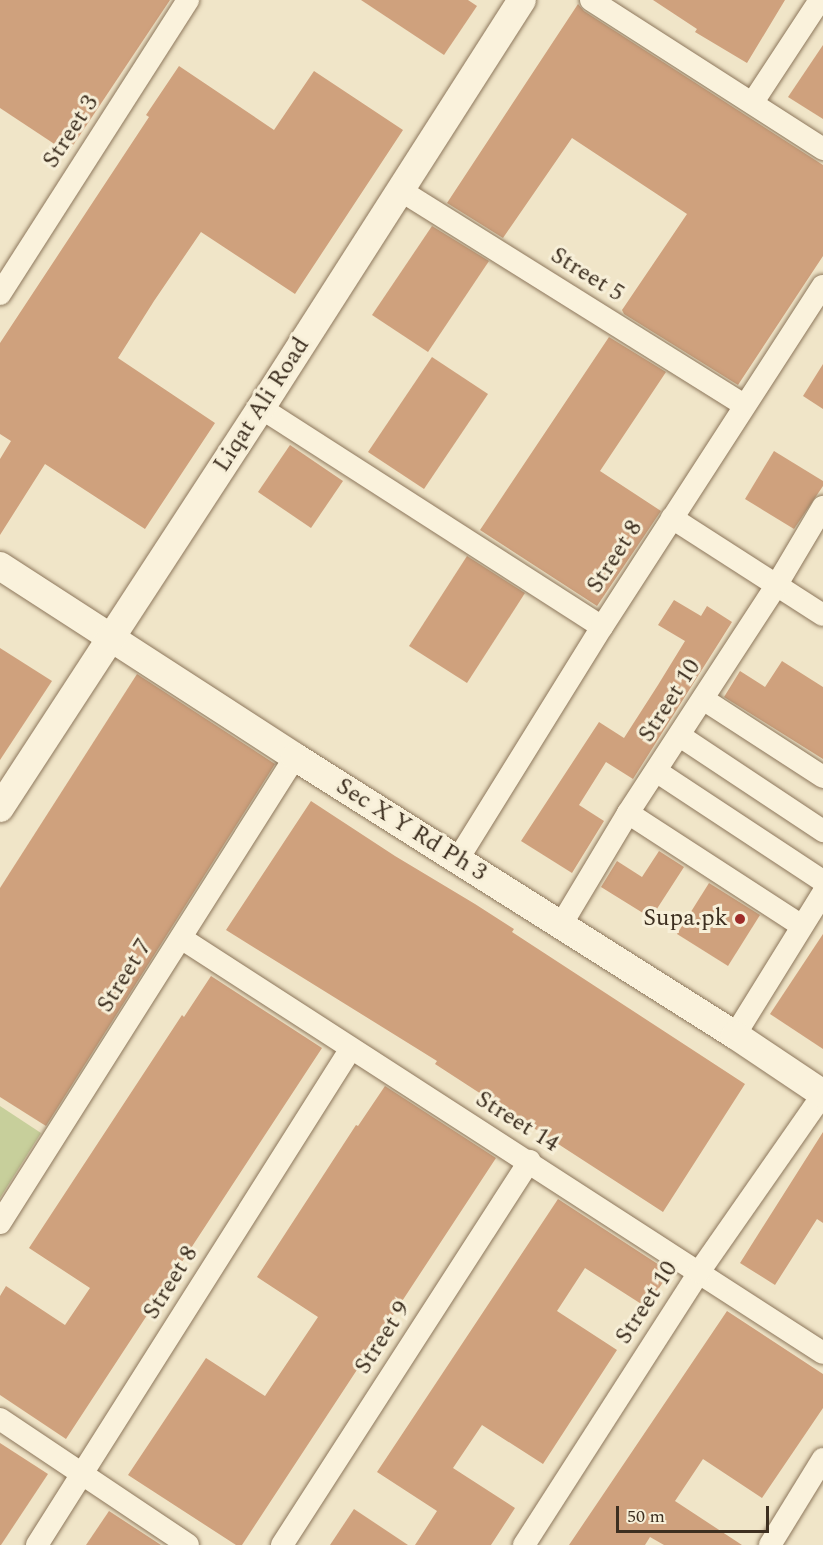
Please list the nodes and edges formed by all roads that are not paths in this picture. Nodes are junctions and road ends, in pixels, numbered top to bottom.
1 (188, 0) edge
2 (522, 0) edge
3 (591, 0) edge
4 (820, 0) edge
5 (753, 102) junction
6 (823, 149) edge
7 (400, 190) junction
8 (823, 286) edge
9 (0, 294) edge
10 (744, 405) junction
11 (261, 408) junction
12 (823, 507) edge
13 (672, 518) junction
14 (0, 566) edge
15 (776, 586) junction
16 (823, 615) edge
17 (602, 627) junction
18 (110, 637) junction
19 (703, 699) junction
20 (680, 736) junction
21 (295, 757) junction
22 (656, 771) junction
23 (823, 777) edge
24 (0, 808) edge
25 (628, 813) junction
26 (823, 831) edge
27 (458, 860) junction
28 (823, 881) edge
29 (823, 893) edge
30 (561, 925) junction
31 (802, 926) junction
32 (181, 938) junction
33 (735, 1035) junction
34 (350, 1050) junction
35 (823, 1094) edge
36 (529, 1161) junction
37 (0, 1223) edge
38 (699, 1272) junction
39 (823, 1353) edge
40 (0, 1419) edge
41 (823, 1459) edge
42 (82, 1475) junction
43 (38, 1545) edge
44 (188, 1545) edge
45 (282, 1545) edge
46 (524, 1545) edge
47 (770, 1545) edge

1 - 9 street, Street 3
2 - 7 street, Liqat Ali Road
3 - 5 street
4 - 5 street
5 - 6 street
7 - 10 street, Street 5
7 - 11 street, Liqat Ali Road
8 - 10 street, Street 8
10 - 13 street, Street 8
11 - 17 street
11 - 18 street, Liqat Ali Road
12 - 15 street, Street 10
13 - 15 street
13 - 17 street, Street 8
14 - 18 street, Sec X Y Rd Ph 3
15 - 16 street
15 - 19 street, Street 10
17 - 27 street, Street 8
18 - 21 street, Sec X Y Rd Ph 3
18 - 24 street, Liqat Ali Road
19 - 20 street, Street 10
19 - 23 street
20 - 22 street, Street 10
20 - 26 street
21 - 27 street, Sec X Y Rd Ph 3
21 - 32 street, Street 7
22 - 25 street, Street 10
22 - 28 street
25 - 30 street, Street 10
25 - 31 street
27 - 30 street, Sec X Y Rd Ph 3
29 - 31 street
30 - 33 street, Sec X Y Rd Ph 3
31 - 33 street
32 - 34 street, Street 14
32 - 37 street, Street 7
33 - 35 street, Sec X Y Rd Ph 3
34 - 36 street, Street 14
34 - 42 street, Street 8
35 - 38 street, Street 10
36 - 38 street, Street 14
36 - 45 street, Street 9
38 - 39 street, Street 14
38 - 46 street, Street 10
40 - 42 street
41 - 47 street
42 - 43 street, Street 8
42 - 44 street

